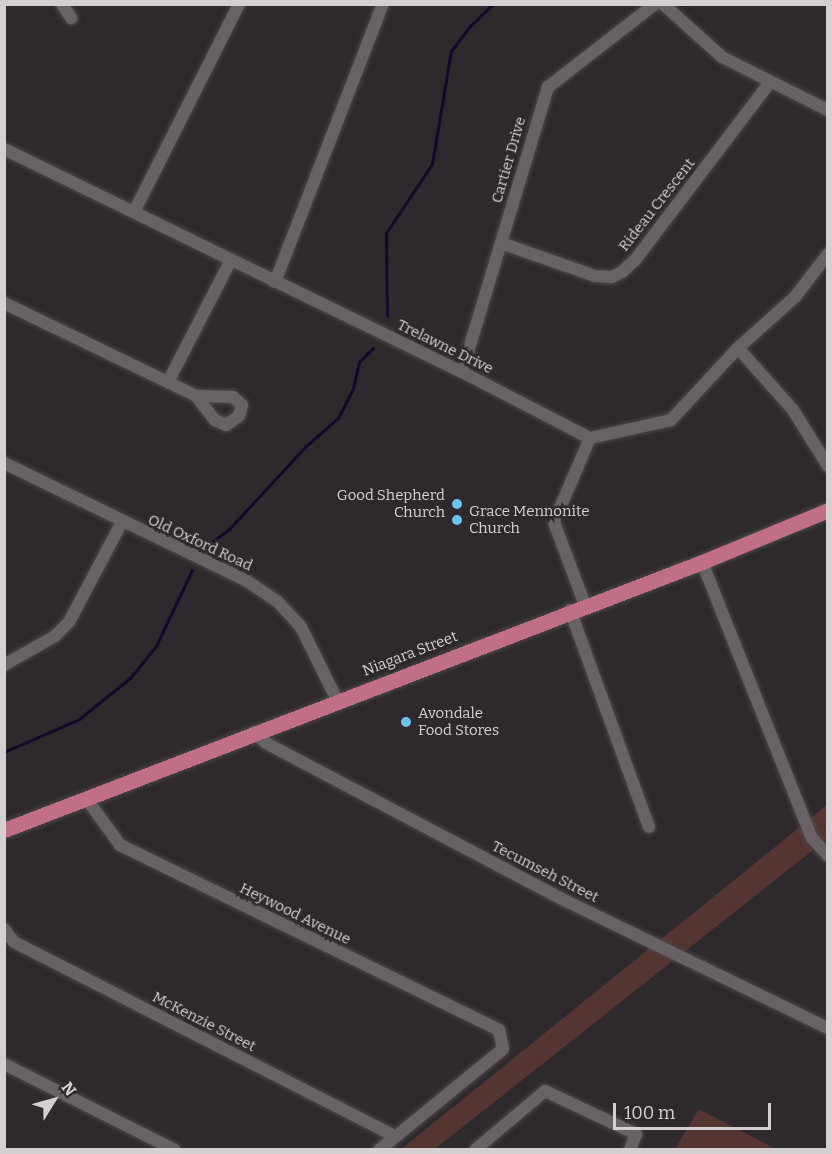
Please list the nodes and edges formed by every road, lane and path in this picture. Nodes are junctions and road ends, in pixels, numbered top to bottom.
1 (62, 4) edge
2 (239, 4) edge
3 (383, 4) edge
4 (655, 4) edge
5 (663, 4) edge
6 (70, 18) dead end
7 (770, 82) junction
8 (828, 111) edge
9 (4, 148) edge
10 (134, 212) junction
11 (501, 243) junction
12 (827, 255) edge
13 (231, 260) junction
14 (275, 282) junction
15 (4, 303) edge
16 (738, 348) junction
17 (462, 372) junction
18 (168, 382) junction
19 (196, 396) dead end
20 (590, 438) junction
21 (5, 465) edge
22 (828, 466) edge
23 (828, 510) edge
24 (122, 522) junction
25 (702, 562) junction
26 (585, 605) junction
27 (570, 610) junction
28 (4, 665) edge
29 (337, 700) junction
30 (254, 732) junction
31 (86, 798) junction
32 (649, 827) dead end
33 (4, 830) edge
34 (828, 856) edge
35 (4, 929) edge
36 (828, 1028) edge
37 (4, 1064) edge
38 (395, 1136) junction
39 (175, 1149) edge
40 (379, 1149) edge
41 (475, 1149) edge
42 (630, 1149) edge

1 - 6 street
2 - 10 street
3 - 14 street
4 - 11 street, Cartier Drive
5 - 7 street
7 - 8 street
7 - 11 street, Rideau Crescent
9 - 10 street, Trelawne Drive
10 - 13 street, Trelawne Drive
11 - 17 street, Cartier Drive
12 - 16 street
13 - 14 street, Trelawne Drive
13 - 18 street
14 - 17 street, Trelawne Drive
15 - 18 street
16 - 20 street
16 - 22 street
17 - 20 street, Trelawne Drive
18 - 19 street
20 - 26 street
21 - 24 street, Old Oxford Road
23 - 25 main road, Niagara Street
24 - 28 street
24 - 29 street, Old Oxford Road
25 - 26 main road, Niagara Street
25 - 34 street
26 - 27 main road, Niagara Street
27 - 29 main road, Niagara Street
27 - 32 street
29 - 30 main road, Niagara Street
30 - 31 main road, Niagara Street
30 - 36 street, Tecumseh Street
31 - 33 main road, Niagara Street
31 - 38 street, Heywood Avenue
35 - 38 street, McKenzie Street
37 - 39 street
38 - 40 street
41 - 42 street

